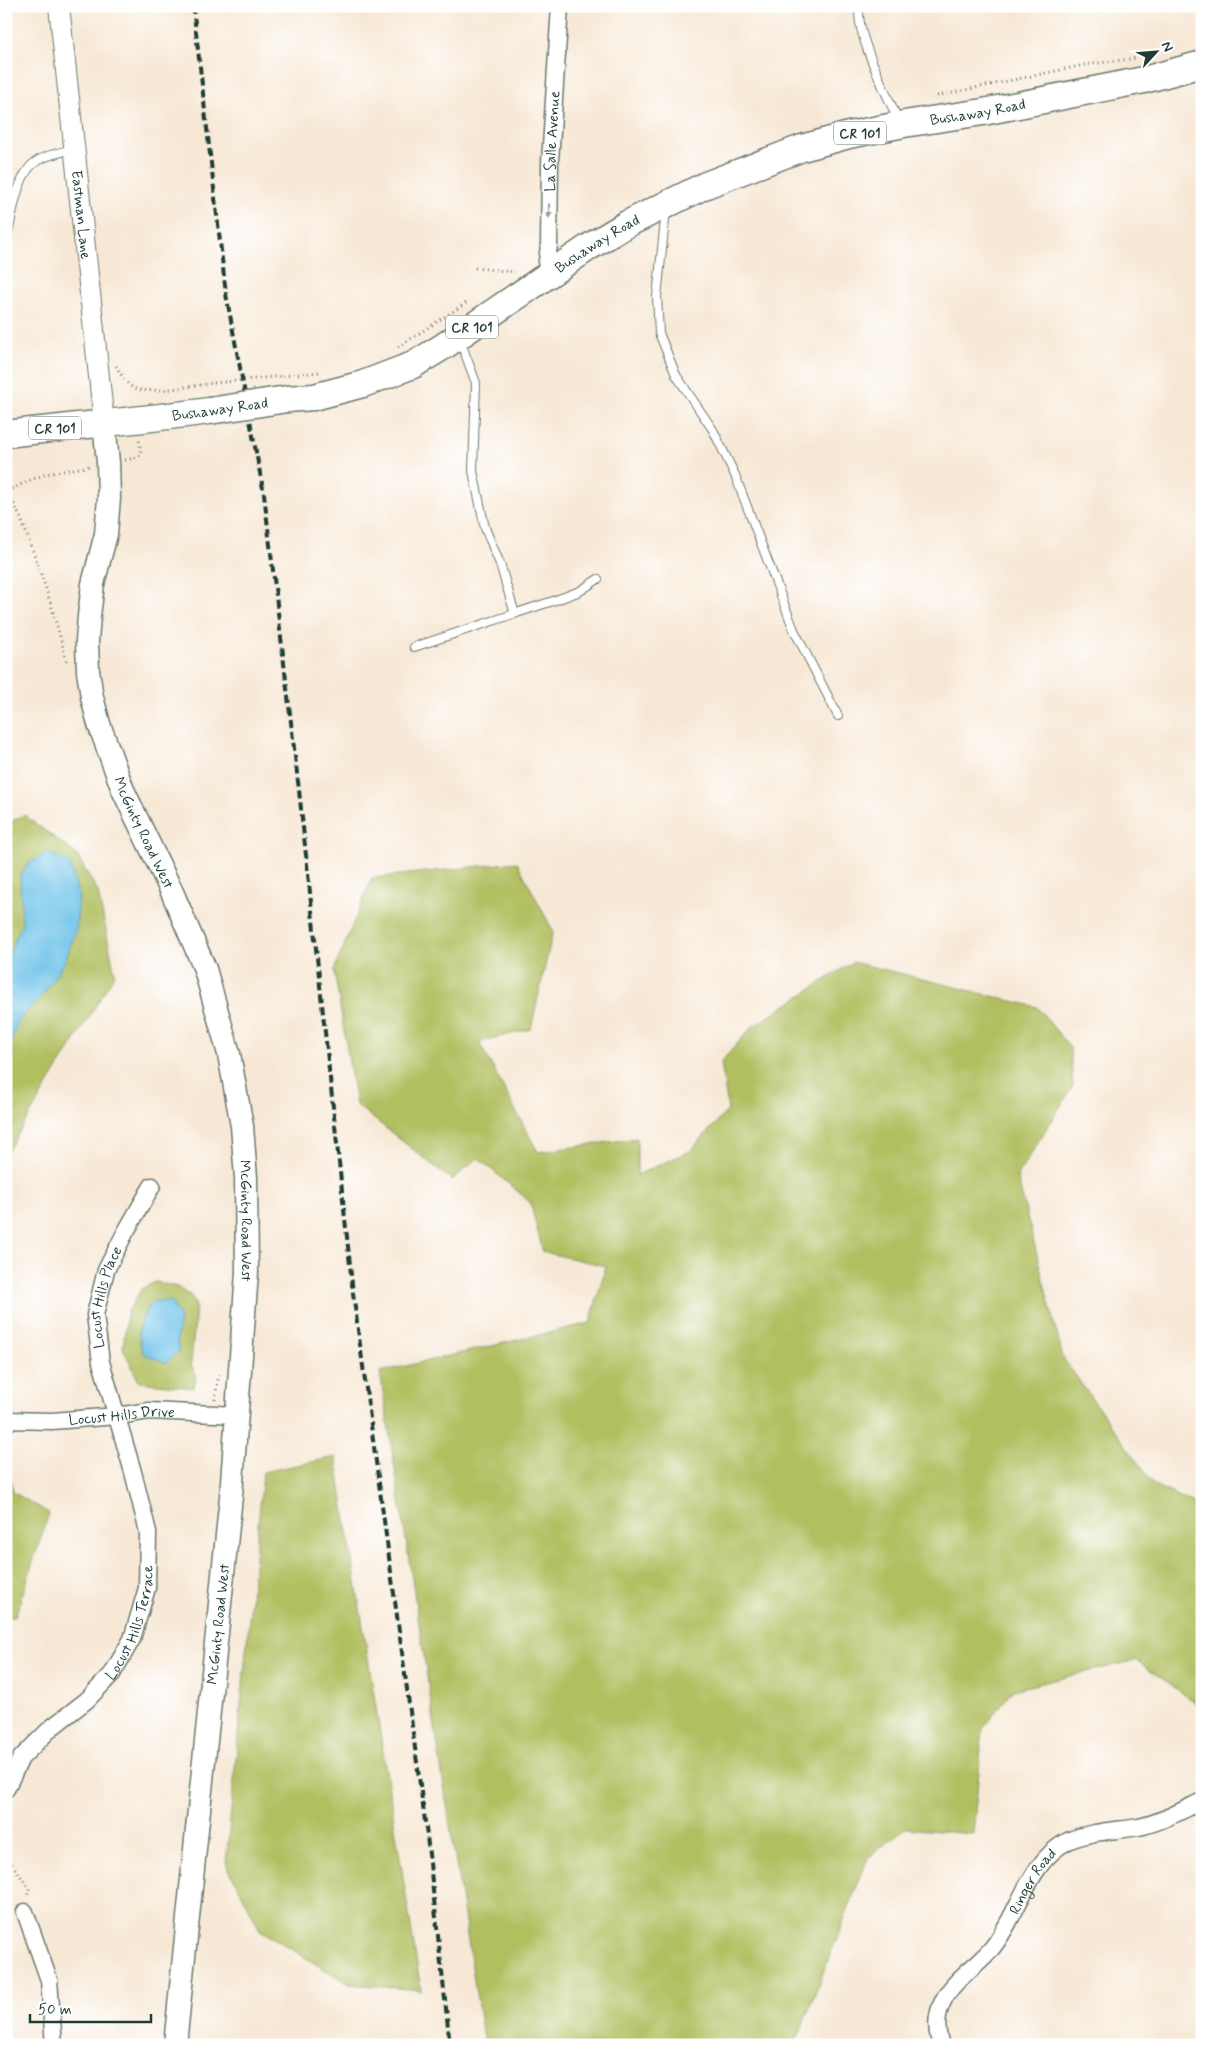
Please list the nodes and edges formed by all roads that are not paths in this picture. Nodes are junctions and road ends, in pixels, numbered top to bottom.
1 (59, 6) edge
2 (560, 6) edge
3 (860, 6) edge
4 (1202, 64) edge
5 (900, 125) junction
6 (74, 149) junction
7 (666, 203) junction
8 (6, 242) edge
9 (545, 277) junction
10 (458, 336) junction
11 (104, 423) junction
12 (6, 434) edge
13 (598, 579) dead end
14 (516, 614) junction
15 (414, 647) dead end
16 (838, 716) dead end
17 (152, 1186) dead end
18 (237, 1415) junction
19 (117, 1416) junction
20 (6, 1420) edge
21 (6, 1789) edge
22 (1202, 1801) edge
23 (25, 1912) road end
24 (54, 2045) edge
25 (175, 2045) edge
26 (941, 2045) edge

1 - 6 street, Eastman Lane
2 -> 9 street, La Salle Avenue
3 - 5 lane
4 - 5 main road, Bushaway Road / CR 101
5 - 7 main road, Bushaway Road / CR 101
6 - 8 lane
6 - 11 street, Eastman Lane
7 - 9 main road, Bushaway Road / CR 101
7 - 16 lane
9 - 10 main road, Bushaway Road / CR 101
10 - 11 main road, Bushaway Road / CR 101, bridge
10 - 14 lane
11 - 12 main road, Bushaway Road / CR 101
11 - 18 main road, McGinty Road West
13 - 14 lane
14 - 15 lane
17 - 19 street, Locust Hills Place
18 - 19 street, Locust Hills Drive
18 - 25 main road, McGinty Road West
19 - 20 street, Locust Hills Drive
19 - 21 street, Locust Hills Terrace
22 - 26 street, Ringer Road
23 - 24 street

